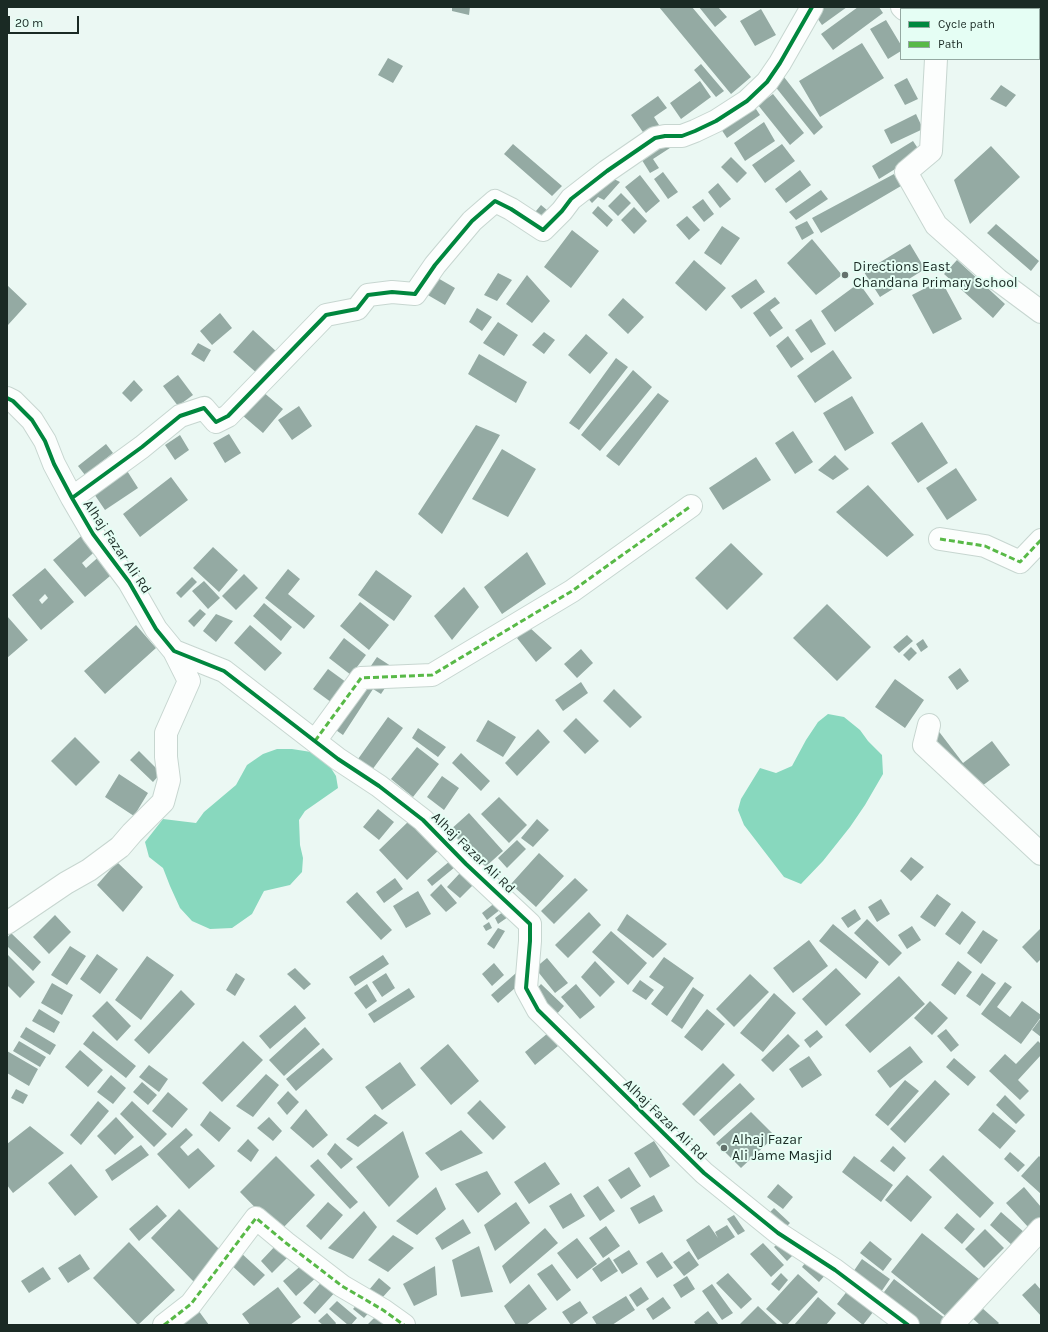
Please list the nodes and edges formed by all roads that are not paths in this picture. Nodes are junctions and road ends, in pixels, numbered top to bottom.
1 (812, 7) edge
2 (936, 60) edge
3 (1041, 312) edge
4 (7, 398) edge
5 (72, 498) junction
6 (691, 506) dead end
7 (940, 539) dead end
8 (1041, 540) edge
9 (174, 652) junction
10 (929, 725) dead end
11 (315, 741) junction
12 (1041, 854) edge
13 (7, 923) edge
14 (1041, 1229) edge
15 (164, 1325) edge
16 (404, 1325) edge
17 (908, 1325) edge
18 (952, 1325) edge

1 - 5 street
2 - 3 street
4 - 5 street, Alhaj Fazar Ali Rd
5 - 9 street, Alhaj Fazar Ali Rd
6 - 11 street
7 - 8 street
9 - 11 street, Alhaj Fazar Ali Rd
9 - 13 street
10 - 12 street
11 - 17 street, Alhaj Fazar Ali Rd
14 - 18 street
15 - 16 street

